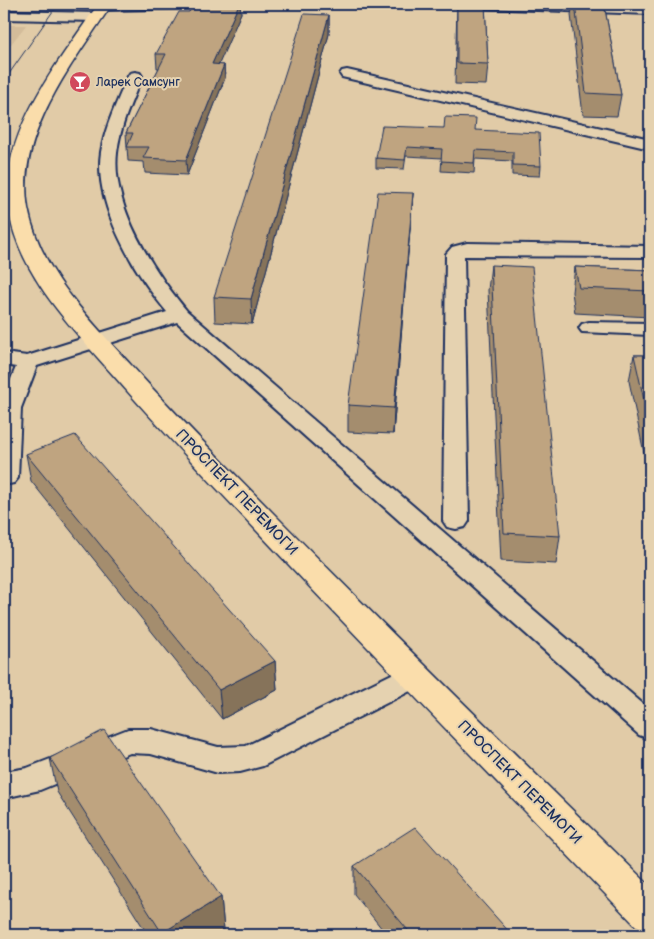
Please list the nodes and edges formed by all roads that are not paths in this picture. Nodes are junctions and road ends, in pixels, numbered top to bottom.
1 (204, 4) edge
2 (482, 4) edge
3 (102, 9) edge
4 (650, 10) edge
5 (4, 15) edge
6 (347, 74) dead end
7 (135, 76) dead end
8 (650, 144) edge
9 (650, 252) edge
10 (180, 314) junction
11 (589, 328) dead end
12 (650, 330) edge
13 (97, 342) junction
14 (4, 360) edge
15 (28, 362) junction
16 (6, 478) dead end
17 (456, 521) dead end
18 (414, 676) junction
19 (650, 727) edge
20 (4, 785) edge
21 (650, 913) edge

1 - 3 street
2 - 4 street
3 - 5 street
3 - 13 main road, ПРОСПЕКТ ПЕРЕМОГИ
6 - 8 street
7 - 10 street
9 - 17 street
10 - 13 street
10 - 19 street
11 - 12 street
13 - 15 street
13 - 18 main road, ПРОСПЕКТ ПЕРЕМОГИ
14 - 15 street
15 - 16 street
18 - 20 street
18 - 21 main road, ПРОСПЕКТ ПЕРЕМОГИ

